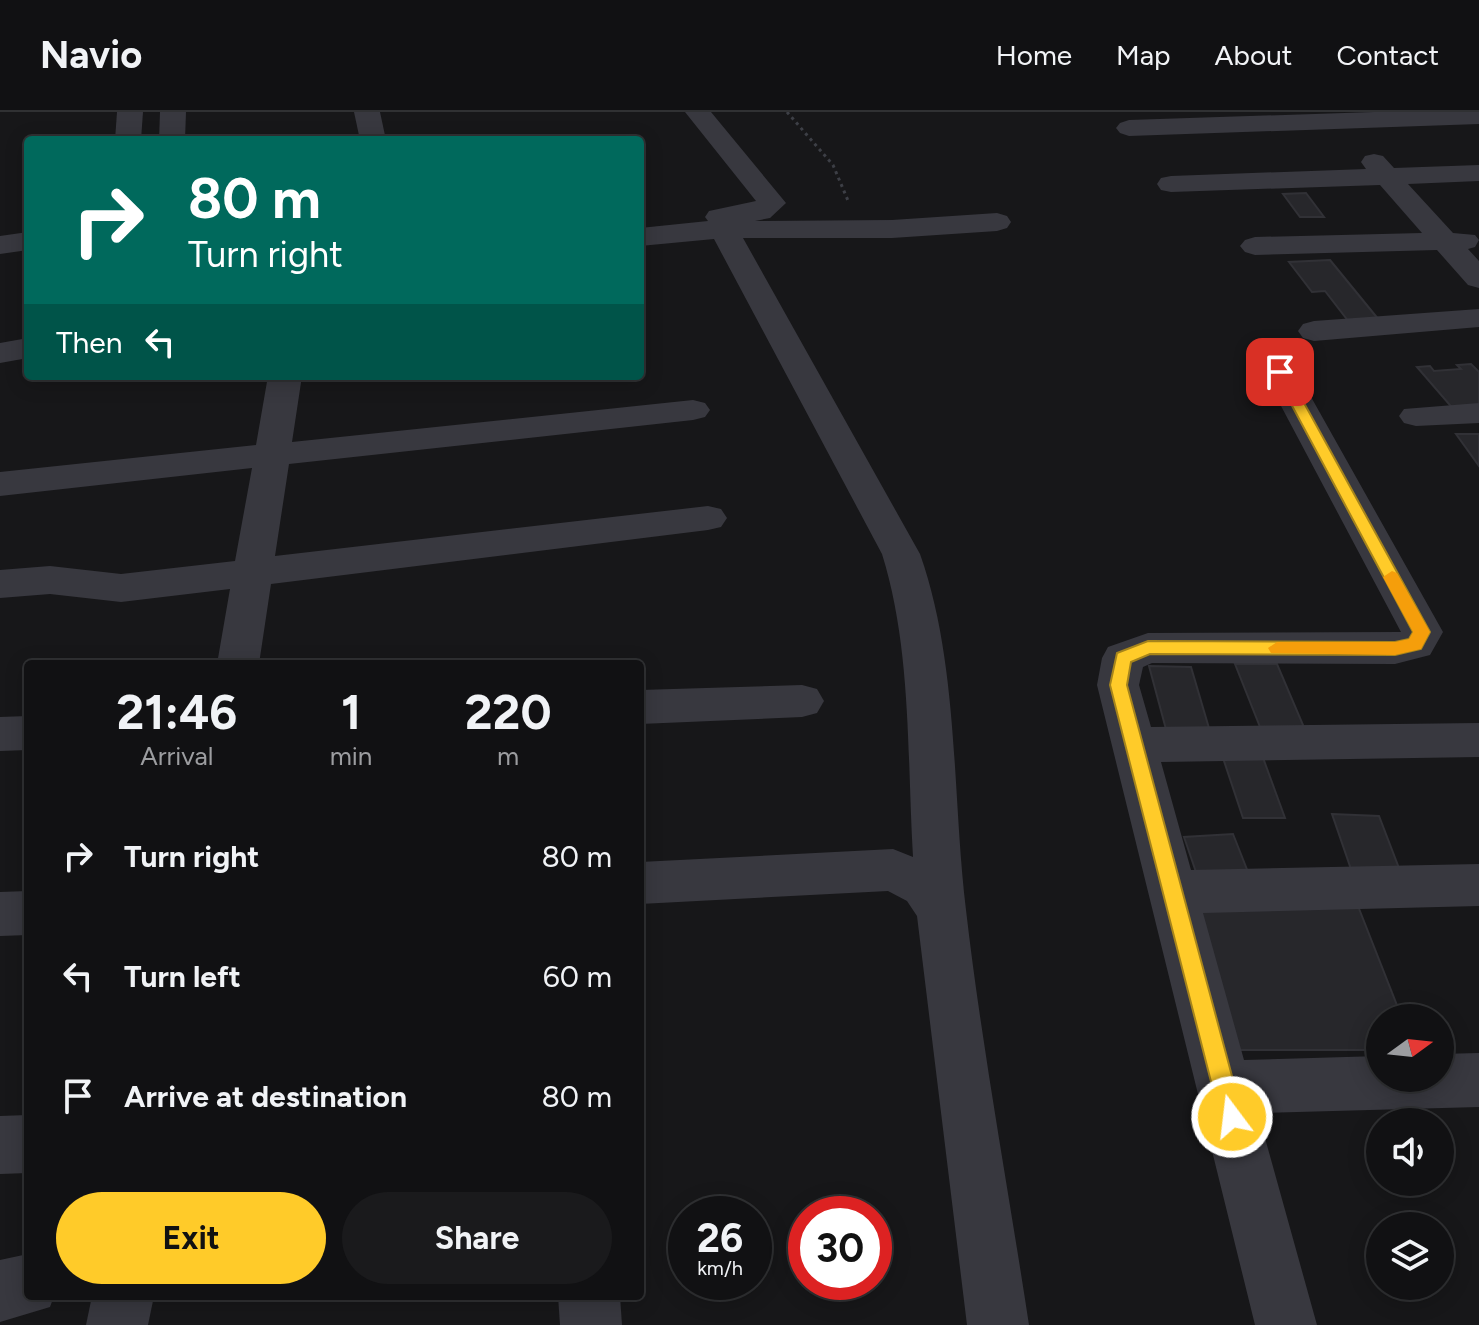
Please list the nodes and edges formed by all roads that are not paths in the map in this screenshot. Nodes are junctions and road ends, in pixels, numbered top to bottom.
1 (130, 112) edge
2 (173, 112) edge
3 (367, 112) edge
4 (698, 112) edge
5 (1332, 116) edge
6 (1479, 116) edge
7 (1129, 128) dead end
8 (128, 136) edge
9 (172, 136) edge
10 (372, 136) edge
11 (1479, 173) edge
12 (1386, 176) junction
13 (1171, 184) dead end
14 (997, 222) dead end
15 (724, 230) junction
16 (648, 236) edge
17 (1479, 241) edge
18 (24, 242) edge
19 (1445, 242) junction
20 (0, 245) edge
21 (1255, 246) dead end
22 (24, 266) edge
23 (0, 269) edge
24 (1479, 279) edge
25 (1479, 318) edge
26 (1314, 331) dead end
27 (24, 349) edge
28 (0, 353) edge
29 (1280, 372) dead end
30 (284, 380) edge
31 (693, 410) dead end
32 (1479, 413) edge
33 (1416, 416) dead end
34 (273, 455) junction
35 (0, 484) edge
36 (708, 518) dead end
37 (254, 571) junction
38 (0, 584) edge
39 (239, 660) edge
40 (802, 701) dead end
41 (644, 707) edge
42 (24, 733) edge
43 (0, 734) edge
44 (1479, 740) edge
45 (1134, 745) junction
46 (644, 883) edge
47 (1479, 885) edge
48 (1173, 892) junction
49 (941, 910) junction
50 (24, 913) edge
51 (0, 914) edge
52 (1479, 1080) edge
53 (1224, 1087) junction
54 (24, 1144) edge
55 (0, 1145) edge
56 (24, 1286) edge
57 (0, 1291) edge
58 (122, 1300) edge
59 (589, 1300) edge
60 (117, 1325) edge
61 (591, 1325) edge
62 (998, 1325) edge
63 (1286, 1325) edge

1 - 8 street
2 - 9 street
3 - 10 street
4 - 16 street
5 - 6 street
5 - 7 street
5 - 12 street
11 - 12 street
12 - 13 street
12 - 19 street
14 - 15 street
15 - 16 street
15 - 49 street
17 - 19 street
18 - 20 street
19 - 21 street
19 - 24 street
22 - 23 street
25 - 26 street
27 - 28 street
29 - 45 street
30 - 34 street
31 - 34 street
32 - 33 street
34 - 35 street
34 - 37 street
36 - 37 street
37 - 38 street
37 - 39 street
40 - 41 street
42 - 43 street
44 - 45 street
45 - 48 street
46 - 49 street
47 - 48 street
48 - 53 street
49 - 62 street
50 - 51 street
52 - 53 street
53 - 63 street
54 - 55 street
56 - 57 street
58 - 60 street
59 - 61 street

